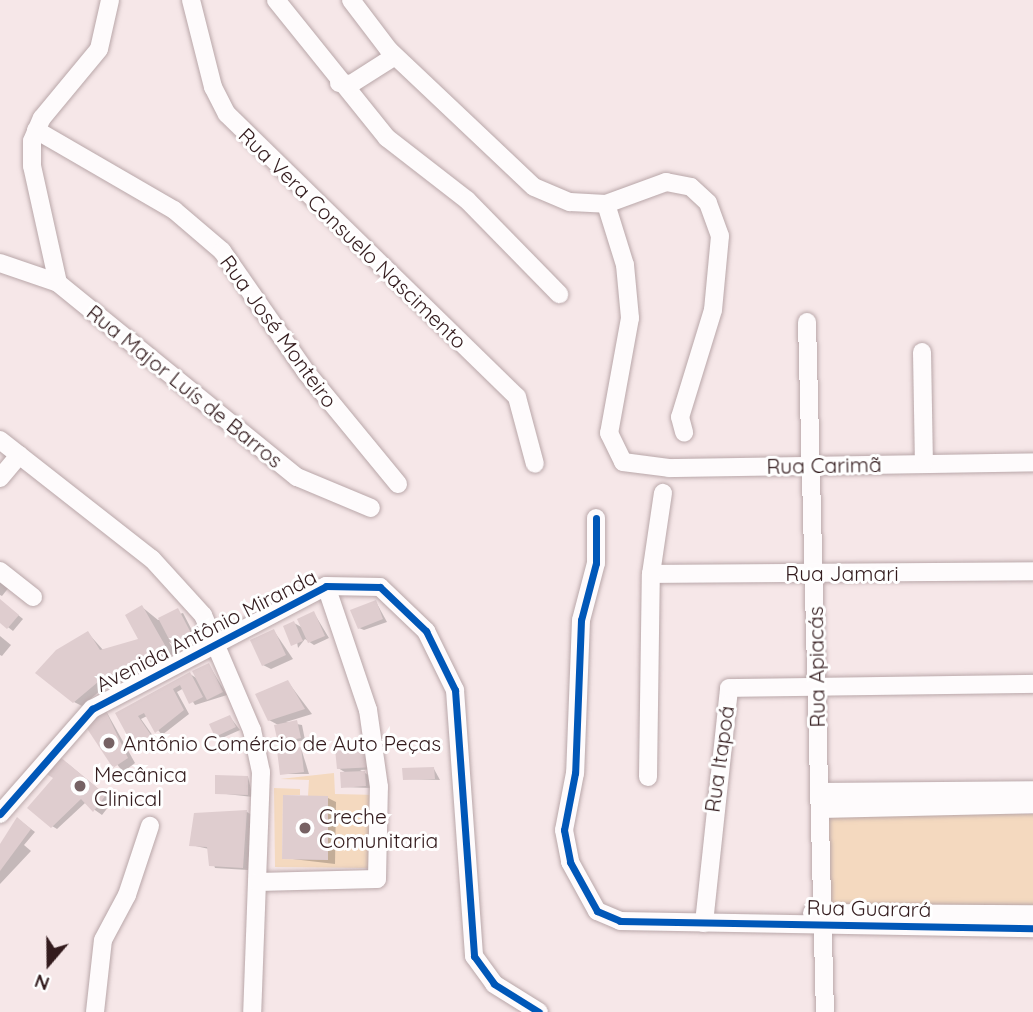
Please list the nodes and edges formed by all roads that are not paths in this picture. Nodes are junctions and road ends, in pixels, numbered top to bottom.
1 (110, 0) edge
2 (191, 0) edge
3 (276, 0) edge
4 (351, 0) edge
5 (395, 56) junction
6 (339, 83) junction
7 (36, 130) junction
8 (606, 204) junction
9 (0, 263) edge
10 (58, 283) junction
11 (559, 294) dead end
12 (807, 322) dead end
13 (922, 352) dead end
14 (684, 432) dead end
15 (0, 440) edge
16 (19, 455) junction
17 (1033, 462) edge
18 (924, 463) junction
19 (535, 464) dead end
20 (811, 465) junction
21 (0, 478) edge
22 (398, 484) dead end
23 (663, 492) dead end
24 (371, 508) dead end
25 (596, 518) dead end
26 (0, 571) edge
27 (1033, 571) edge
28 (814, 573) junction
29 (651, 574) junction
30 (326, 586) junction
31 (33, 597) dead end
32 (214, 641) junction
33 (1033, 684) edge
34 (817, 687) junction
35 (648, 777) dead end
36 (1033, 790) edge
37 (820, 800) junction
38 (1033, 804) edge
39 (0, 814) edge
40 (150, 826) dead end
41 (257, 882) junction
42 (1033, 914) edge
43 (700, 918) junction
44 (823, 919) junction
45 (903, 920) junction
46 (1033, 928) edge
47 (95, 1012) edge
48 (251, 1012) edge
49 (539, 1012) edge
50 (825, 1012) edge

1 - 7 street
2 - 19 street, Rua Vera Consuelo Nascimento
3 - 6 street
4 - 5 street
5 - 6 street
5 - 8 street
6 - 11 street
7 - 10 street
7 - 22 street, Rua José Monteiro
8 - 14 street
8 - 20 street, Rua Carimã
9 - 10 street, Rua Major Luís de Barros
10 - 24 street, Rua Major Luís de Barros
12 - 20 street, Rua Apiacás
13 - 18 street
15 - 16 street
16 - 21 street
16 - 32 street
17 - 18 street, Rua Carimã
18 - 20 street, Rua Carimã
20 - 28 street, Rua Apiacás
23 - 29 street
25 - 43 street, Rua Guarará
26 - 31 street
27 - 28 street, Rua Jamari
28 - 29 street, Rua Jamari
28 - 34 street, Rua Apiacás
29 - 35 street
30 - 32 street, Avenida Antônio Miranda
30 - 41 street
30 - 49 street, Avenida Antônio Miranda
32 - 39 street, Avenida Antônio Miranda
32 - 41 street
33 - 34 street, Rua Itapoá
34 - 37 street, Rua Apiacás
34 - 43 street, Rua Itapoá
36 - 37 street
37 - 38 street
37 - 44 street, Rua Apiacás
40 - 47 street
41 - 48 street
42 - 45 street, Rua Guarará
43 - 44 street, Rua Guarará
44 - 45 street, Rua Guarará
44 - 50 street, Rua Apiacás
45 - 46 street, Rua Guarará

